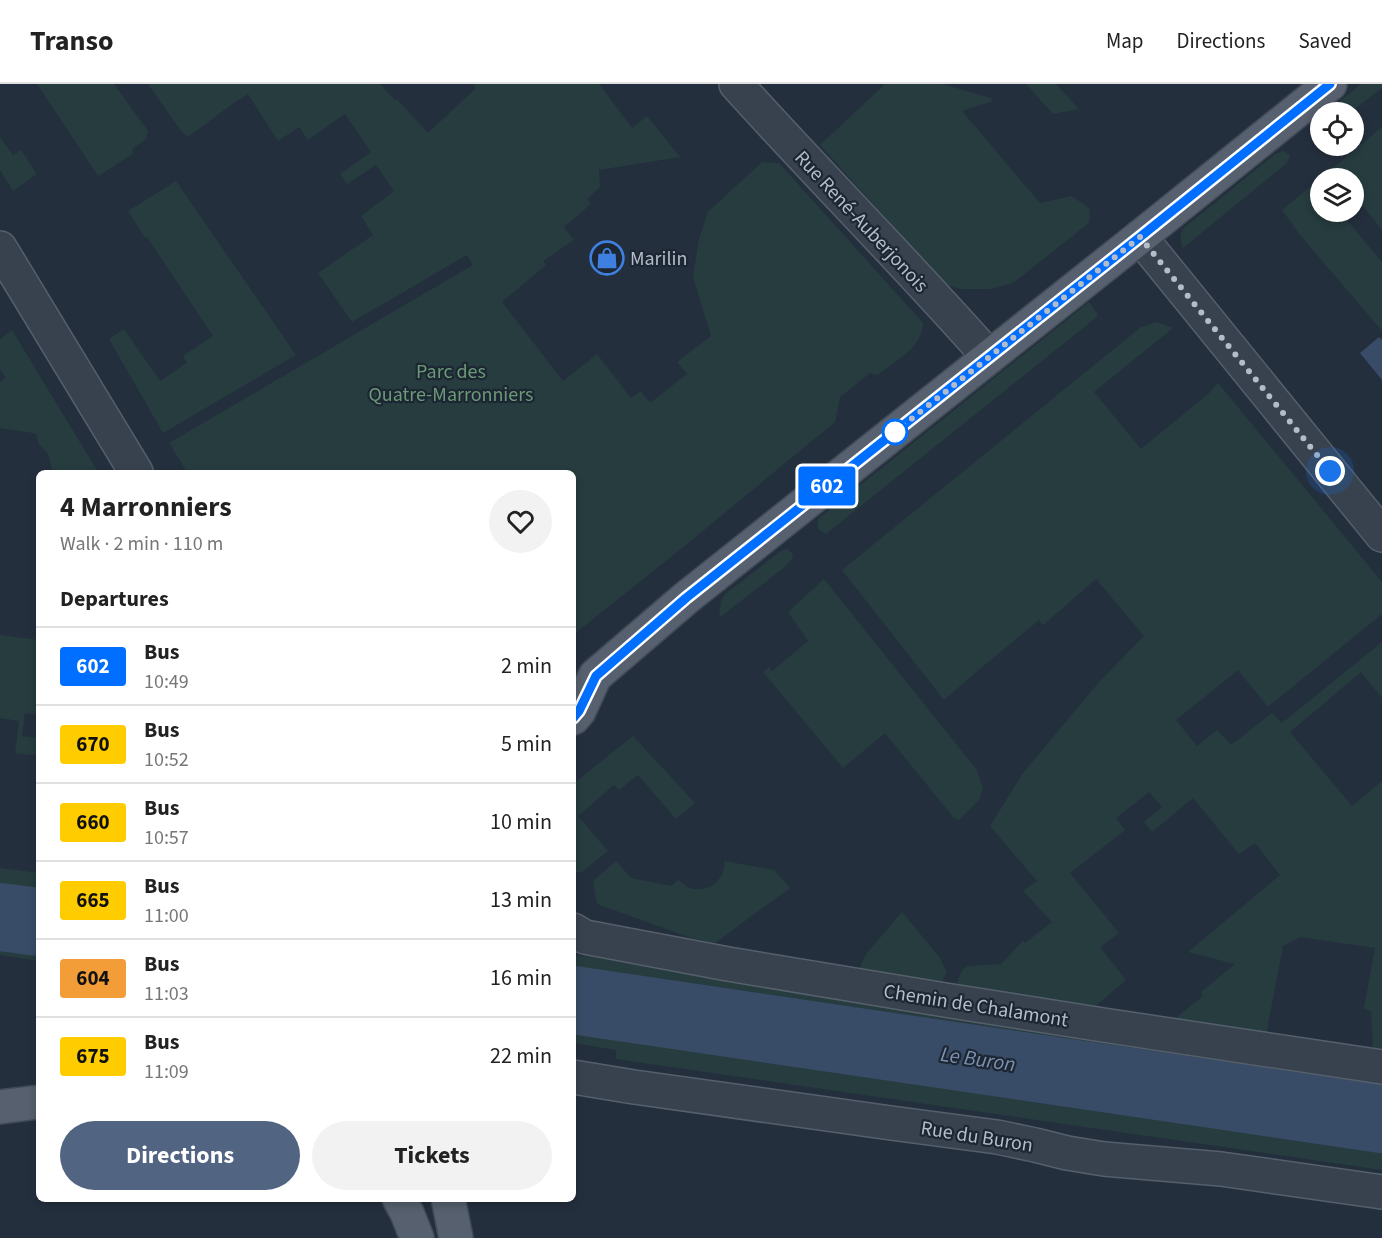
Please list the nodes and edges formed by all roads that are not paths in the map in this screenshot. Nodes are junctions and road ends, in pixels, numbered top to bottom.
1 (736, 84) edge
2 (1330, 84) edge
3 (1140, 237) junction
4 (0, 248) edge
5 (989, 357) junction
6 (135, 470) edge
7 (1382, 535) edge
8 (584, 680) edge
9 (576, 714) edge
10 (576, 932) edge
11 (1382, 1066) edge
12 (576, 1077) edge
13 (36, 1102) edge
14 (0, 1107) edge
15 (1382, 1192) edge
16 (401, 1202) edge
17 (449, 1202) edge
18 (417, 1238) edge
19 (456, 1238) edge

1 - 5 street, Rue René-Auberjonois
2 - 3 main road
3 - 5 main road
3 - 7 street
4 - 6 street
5 - 8 main road
8 - 9 main road
10 - 11 street, Chemin de Chalamont
12 - 15 street, Rue du Buron
13 - 14 main road
16 - 18 main road
17 - 19 main road

